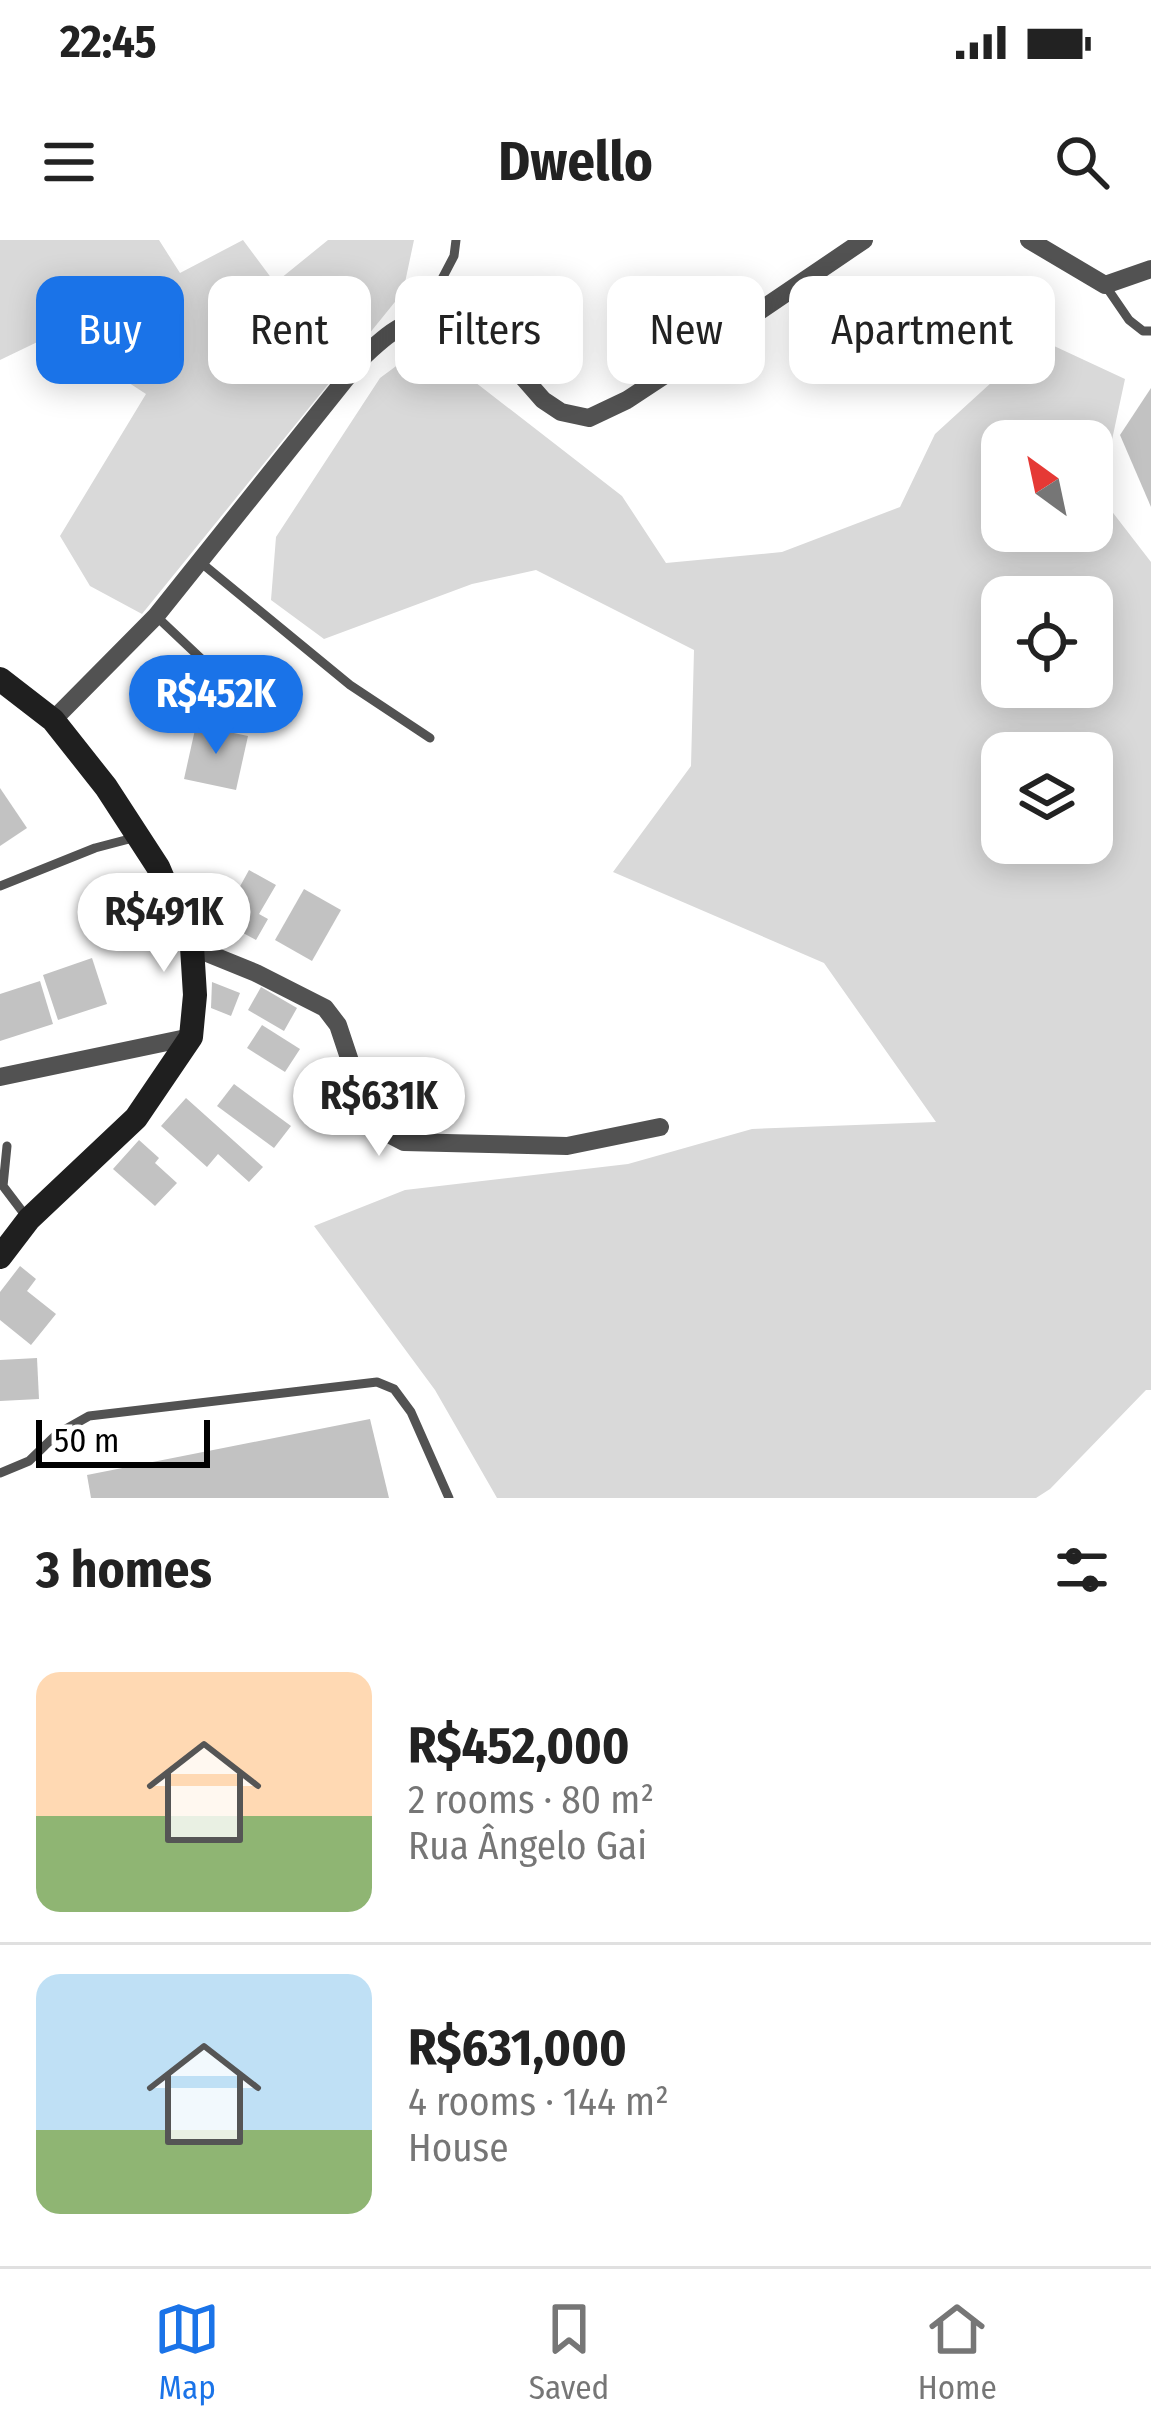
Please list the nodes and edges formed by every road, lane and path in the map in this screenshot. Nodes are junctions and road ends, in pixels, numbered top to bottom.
1 (456, 240) edge
2 (864, 240) edge
3 (1029, 240) edge
4 (1151, 269) edge
5 (444, 276) edge
6 (1105, 284) junction
7 (395, 328) edge
8 (1151, 331) edge
9 (528, 384) edge
10 (199, 561) junction
11 (156, 616) junction
12 (0, 679) edge
13 (272, 720) dead end
14 (53, 721) junction
15 (430, 738) dead end
16 (139, 837) junction
17 (0, 886) edge
18 (192, 947) junction
19 (191, 1037) junction
20 (0, 1077) edge
21 (660, 1127) dead end
22 (7, 1146) dead end
23 (29, 1219) junction
24 (0, 1257) edge
25 (0, 1473) edge
26 (449, 1498) edge

1 - 5 lane
2 - 9 street
3 - 6 street
4 - 6 street
6 - 8 lane
7 - 10 street
10 - 11 street
10 - 15 lane
11 - 13 lane
11 - 14 street
12 - 14 street
14 - 16 street
16 - 17 lane
16 - 18 street
18 - 19 street
18 - 21 street
19 - 20 street
19 - 23 street
22 - 23 lane
23 - 24 street
25 - 26 lane

